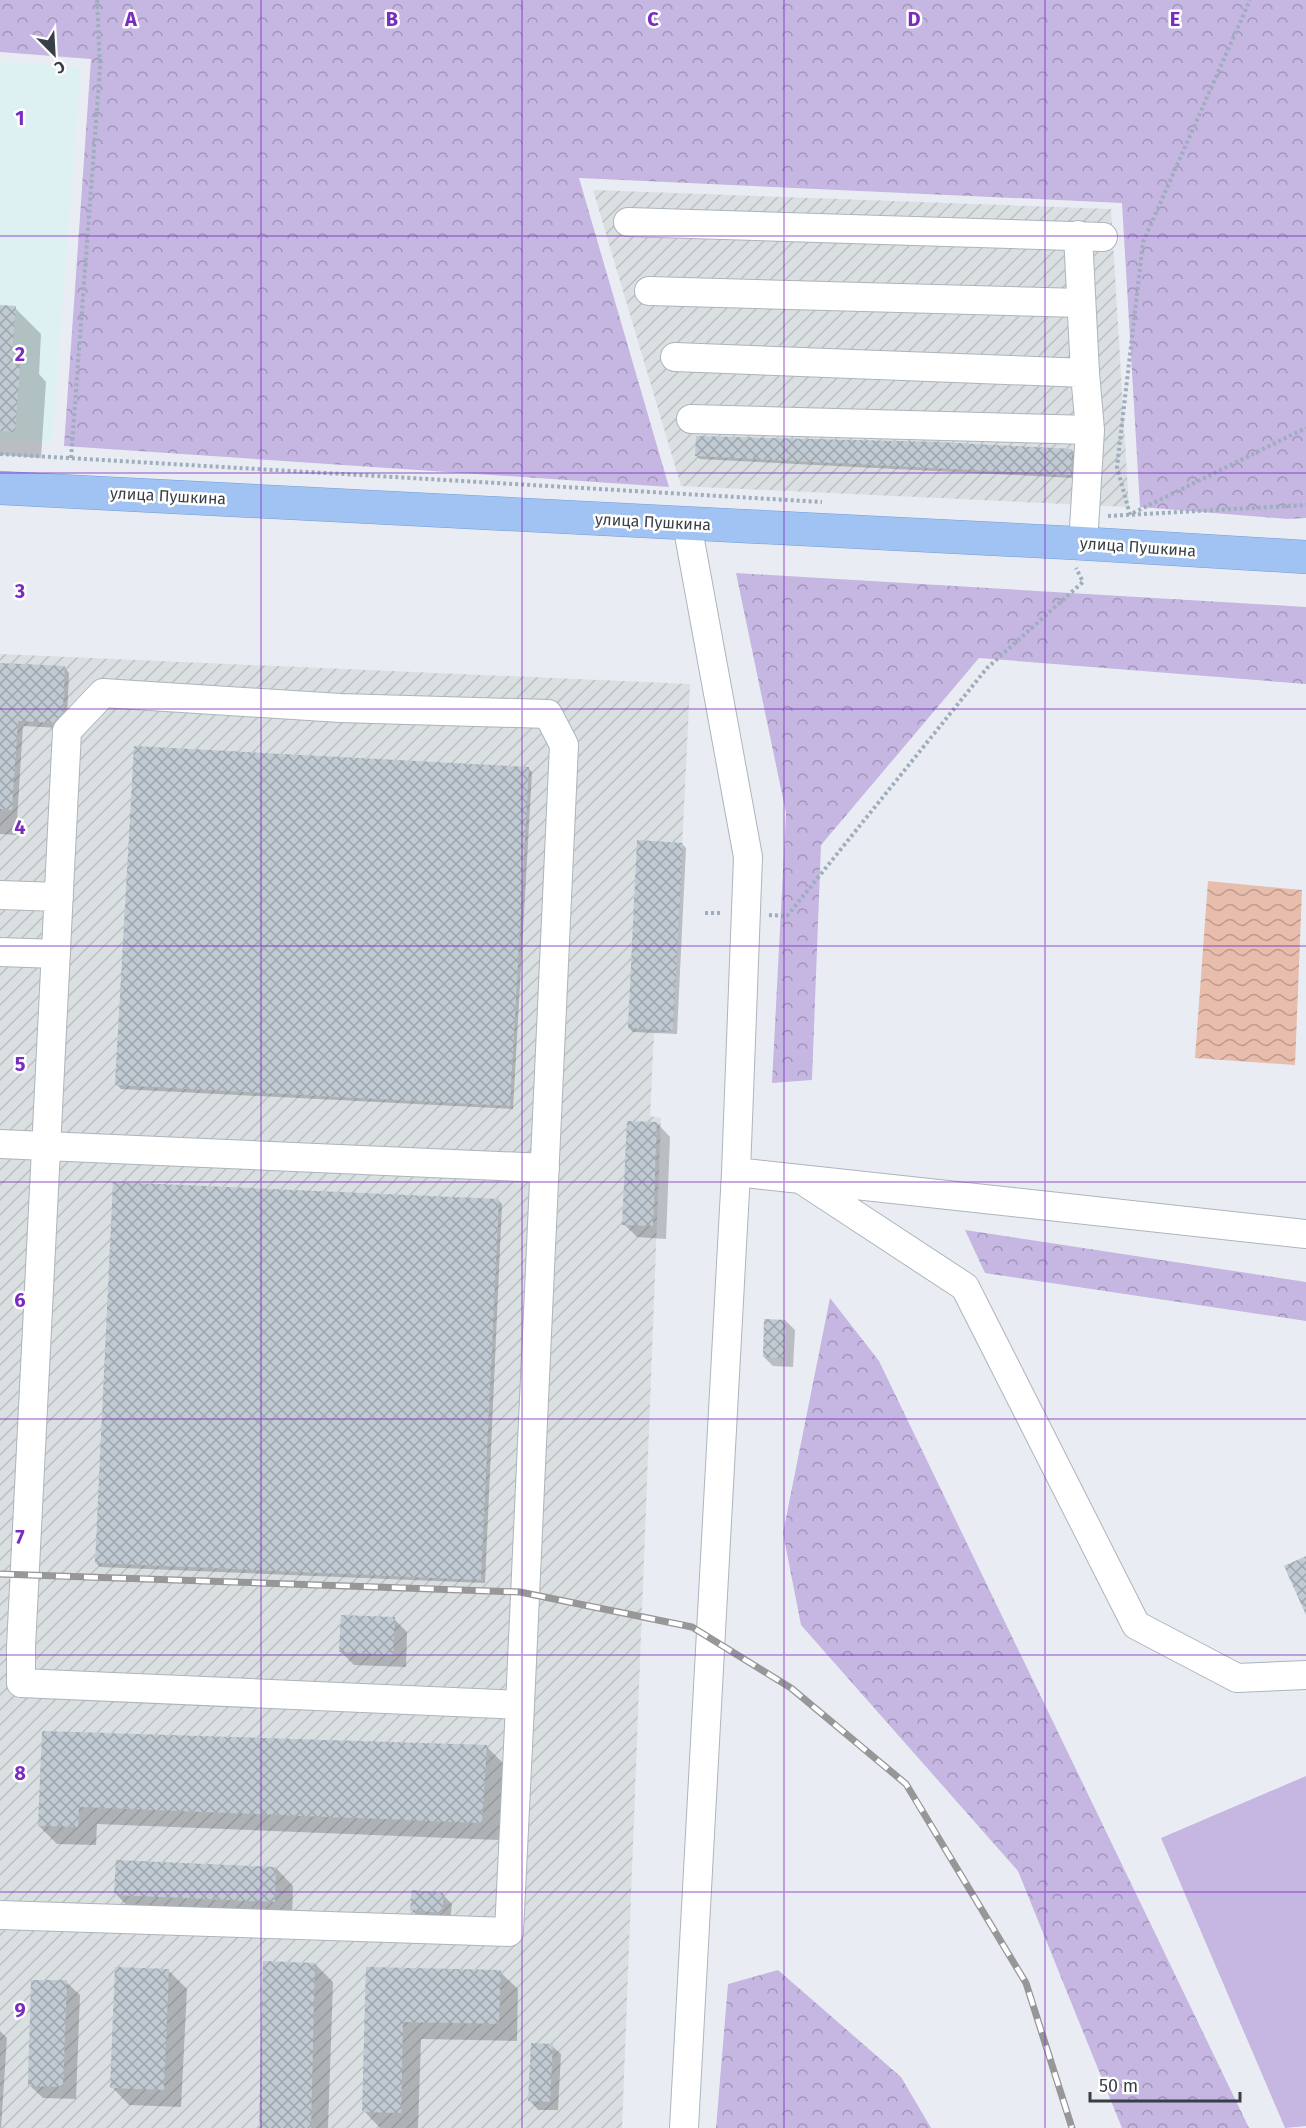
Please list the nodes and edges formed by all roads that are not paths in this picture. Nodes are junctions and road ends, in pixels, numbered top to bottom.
1 (627, 222) dead end
2 (649, 291) dead end
3 (1081, 303) junction
4 (675, 357) dead end
5 (1084, 373) junction
6 (691, 419) dead end
7 (1090, 430) junction
8 (0, 488) edge
9 (687, 524) junction
10 (1081, 534) junction
11 (1306, 556) edge
12 (0, 895) edge
13 (59, 897) junction
14 (0, 952) edge
15 (56, 954) junction
16 (0, 1144) edge
17 (46, 1146) junction
18 (545, 1168) junction
19 (736, 1172) junction
20 (802, 1180) junction
21 (1306, 1234) edge
22 (10, 1647) edge
23 (1306, 1675) edge
24 (520, 1705) junction
25 (0, 1915) edge
26 (684, 2128) edge

1 - 3 lane
2 - 3 lane
3 - 5 lane
4 - 5 lane
5 - 7 lane
6 - 7 lane
7 - 10 lane
8 - 9 main road, улица Пушкина
9 - 10 main road, улица Пушкина
9 - 19 lane
10 - 11 main road, улица Пушкина
12 - 13 lane
13 - 15 lane
13 - 18 lane
14 - 15 lane
15 - 17 lane
16 - 17 lane
17 - 18 lane
17 - 22 lane
18 - 24 lane
19 - 20 lane
19 - 26 lane
20 - 21 lane
20 - 23 lane
22 - 24 lane
24 - 25 lane

